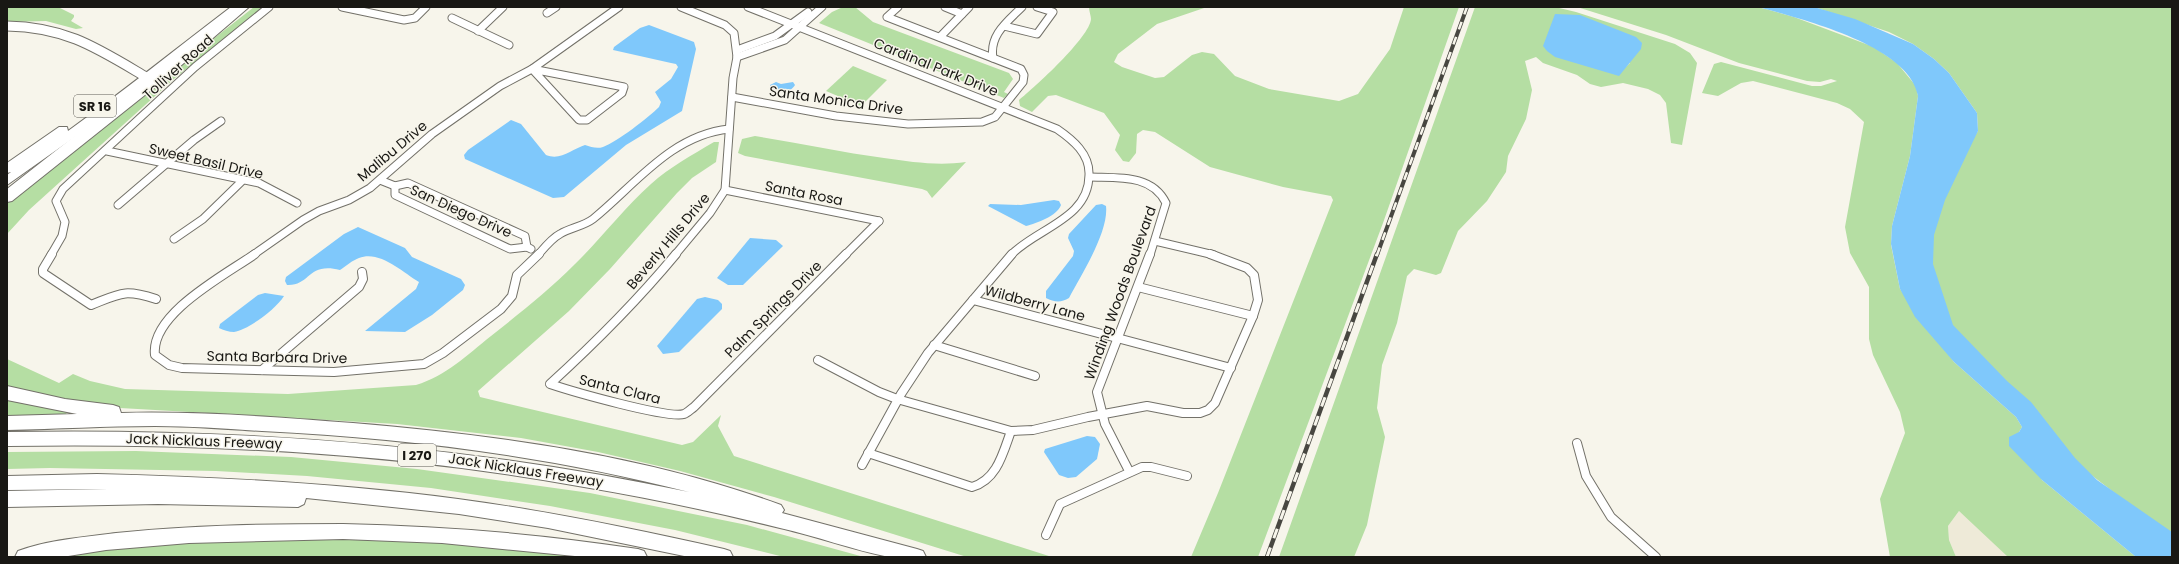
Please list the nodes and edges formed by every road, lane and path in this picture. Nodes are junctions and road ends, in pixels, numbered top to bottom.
1 (238, 7) edge
2 (243, 7) edge
3 (269, 7) edge
4 (342, 7) edge
5 (426, 7) edge
6 (503, 7) edge
7 (556, 7) edge
8 (619, 7) edge
9 (681, 7) edge
10 (748, 7) edge
11 (814, 7) edge
12 (822, 7) edge
13 (898, 7) edge
14 (945, 7) edge
15 (969, 7) edge
16 (1022, 7) edge
17 (1037, 7) edge
18 (547, 13) dead end
19 (962, 14) junction
20 (452, 18) dead end
21 (7, 26) edge
22 (797, 26) junction
23 (1004, 26) junction
24 (478, 31) junction
25 (940, 37) junction
26 (509, 45) dead end
27 (737, 50) junction
28 (993, 58) junction
29 (532, 69) junction
30 (146, 76) junction
31 (732, 98) junction
32 (1003, 108) junction
33 (221, 121) dead end
34 (729, 129) junction
35 (107, 150) junction
36 (167, 165) junction
37 (7, 169) edge
38 (1090, 177) junction
39 (243, 180) junction
40 (380, 180) junction
41 (7, 181) edge
42 (395, 186) junction
43 (725, 190) junction
44 (7, 197) edge
45 (297, 203) dead end
46 (118, 205) dead end
47 (879, 222) joint
48 (174, 239) dead end
49 (1155, 241) junction
50 (527, 247) junction
51 (540, 252) junction
52 (362, 272) dead end
53 (1138, 287) junction
54 (156, 299) dead end
55 (972, 300) junction
56 (1253, 316) junction
57 (1118, 339) junction
58 (934, 345) junction
59 (153, 347) joint
60 (818, 360) dead end
61 (1231, 368) junction
62 (262, 370) junction
63 (1035, 376) dead end
64 (550, 384) joint
65 (7, 393) edge
66 (897, 399) junction
67 (684, 414) joint
68 (1101, 414) junction
69 (157, 419) junction
70 (7, 423) edge
71 (1011, 431) junction
72 (7, 440) edge
73 (1578, 443) dead end
74 (868, 453) junction
75 (862, 466) dead end
76 (1129, 472) junction
77 (1187, 476) dead end
78 (7, 483) edge
79 (376, 497) junction
80 (7, 499) edge
81 (822, 529) junction
82 (1046, 535) dead end
83 (28, 556) edge
84 (638, 557) edge
85 (724, 557) edge
86 (917, 557) edge
87 (1656, 557) edge

1 - 30 main road, SR 16
2 - 44 highway
3 - 35 street, Tolliver Road
4 - 5 street
6 - 24 street
7 - 18 street
8 - 29 street, Malibu Drive
9 - 27 street
10 - 22 street, Cardinal Park Drive
11 - 22 street
12 - 22 street
13 - 25 street
14 - 19 street
15 - 19 street
16 - 23 street
17 - 23 street
19 - 25 street
20 - 24 street
21 - 30 street
22 - 27 street
22 - 32 street, Cardinal Park Drive
23 - 28 street
24 - 26 street
25 - 28 street
27 - 31 street, Beverly Hills Drive
28 - 32 street, Santa Monica Drive
29 - 29 street
29 - 40 street, Malibu Drive
30 - 37 main road, SR 16
30 - 41 main road, SR 16
31 - 32 street, Santa Monica Drive
31 - 34 street, Beverly Hills Drive
32 - 38 street, Cardinal Park Drive
33 - 36 street
34 - 43 street, Beverly Hills Drive
34 - 51 street, Santa Barbara Drive
35 - 36 street, Sweet Basil Drive
35 - 54 street, Tolliver Road
36 - 39 street, Sweet Basil Drive
36 - 46 street
38 - 49 street, Winding Woods Boulevard
38 - 55 street
39 - 45 street, Sweet Basil Drive
39 - 48 street
40 - 42 street, San Diego Drive
40 - 59 street, Malibu Drive
42 - 50 street, San Diego Drive
42 - 50 street, San Diego Drive
43 - 47 street, Santa Rosa
43 - 64 street, Beverly Hills Drive
47 - 67 street, Palm Springs Drive
49 - 53 street, Winding Woods Boulevard
49 - 56 street
50 - 51 street, San Diego Drive
51 - 62 street, Santa Barbara Drive
52 - 62 street
53 - 56 street
53 - 57 street, Winding Woods Boulevard
55 - 57 street, Wildberry Lane
55 - 58 street
56 - 61 street
57 - 61 street, Wildberry Lane
57 - 68 street, Winding Woods Boulevard
58 - 63 street
58 - 66 street
59 - 62 street, Santa Barbara Drive
60 - 66 street
61 - 68 street
64 - 67 street, Santa Clara
65 - 69 highway
66 - 71 street
66 - 74 street
68 - 71 street
68 - 76 street, Winding Woods Boulevard
69 - 70 highway
69 - 81 highway
71 - 74 street
72 - 81 highway, Jack Nicklaus Freeway / I 270
73 - 87 street
74 - 75 street
76 - 77 street
76 - 82 street
78 - 79 highway
79 - 80 highway
79 - 85 highway
81 - 86 highway, Jack Nicklaus Freeway / I 270
83 - 84 highway

